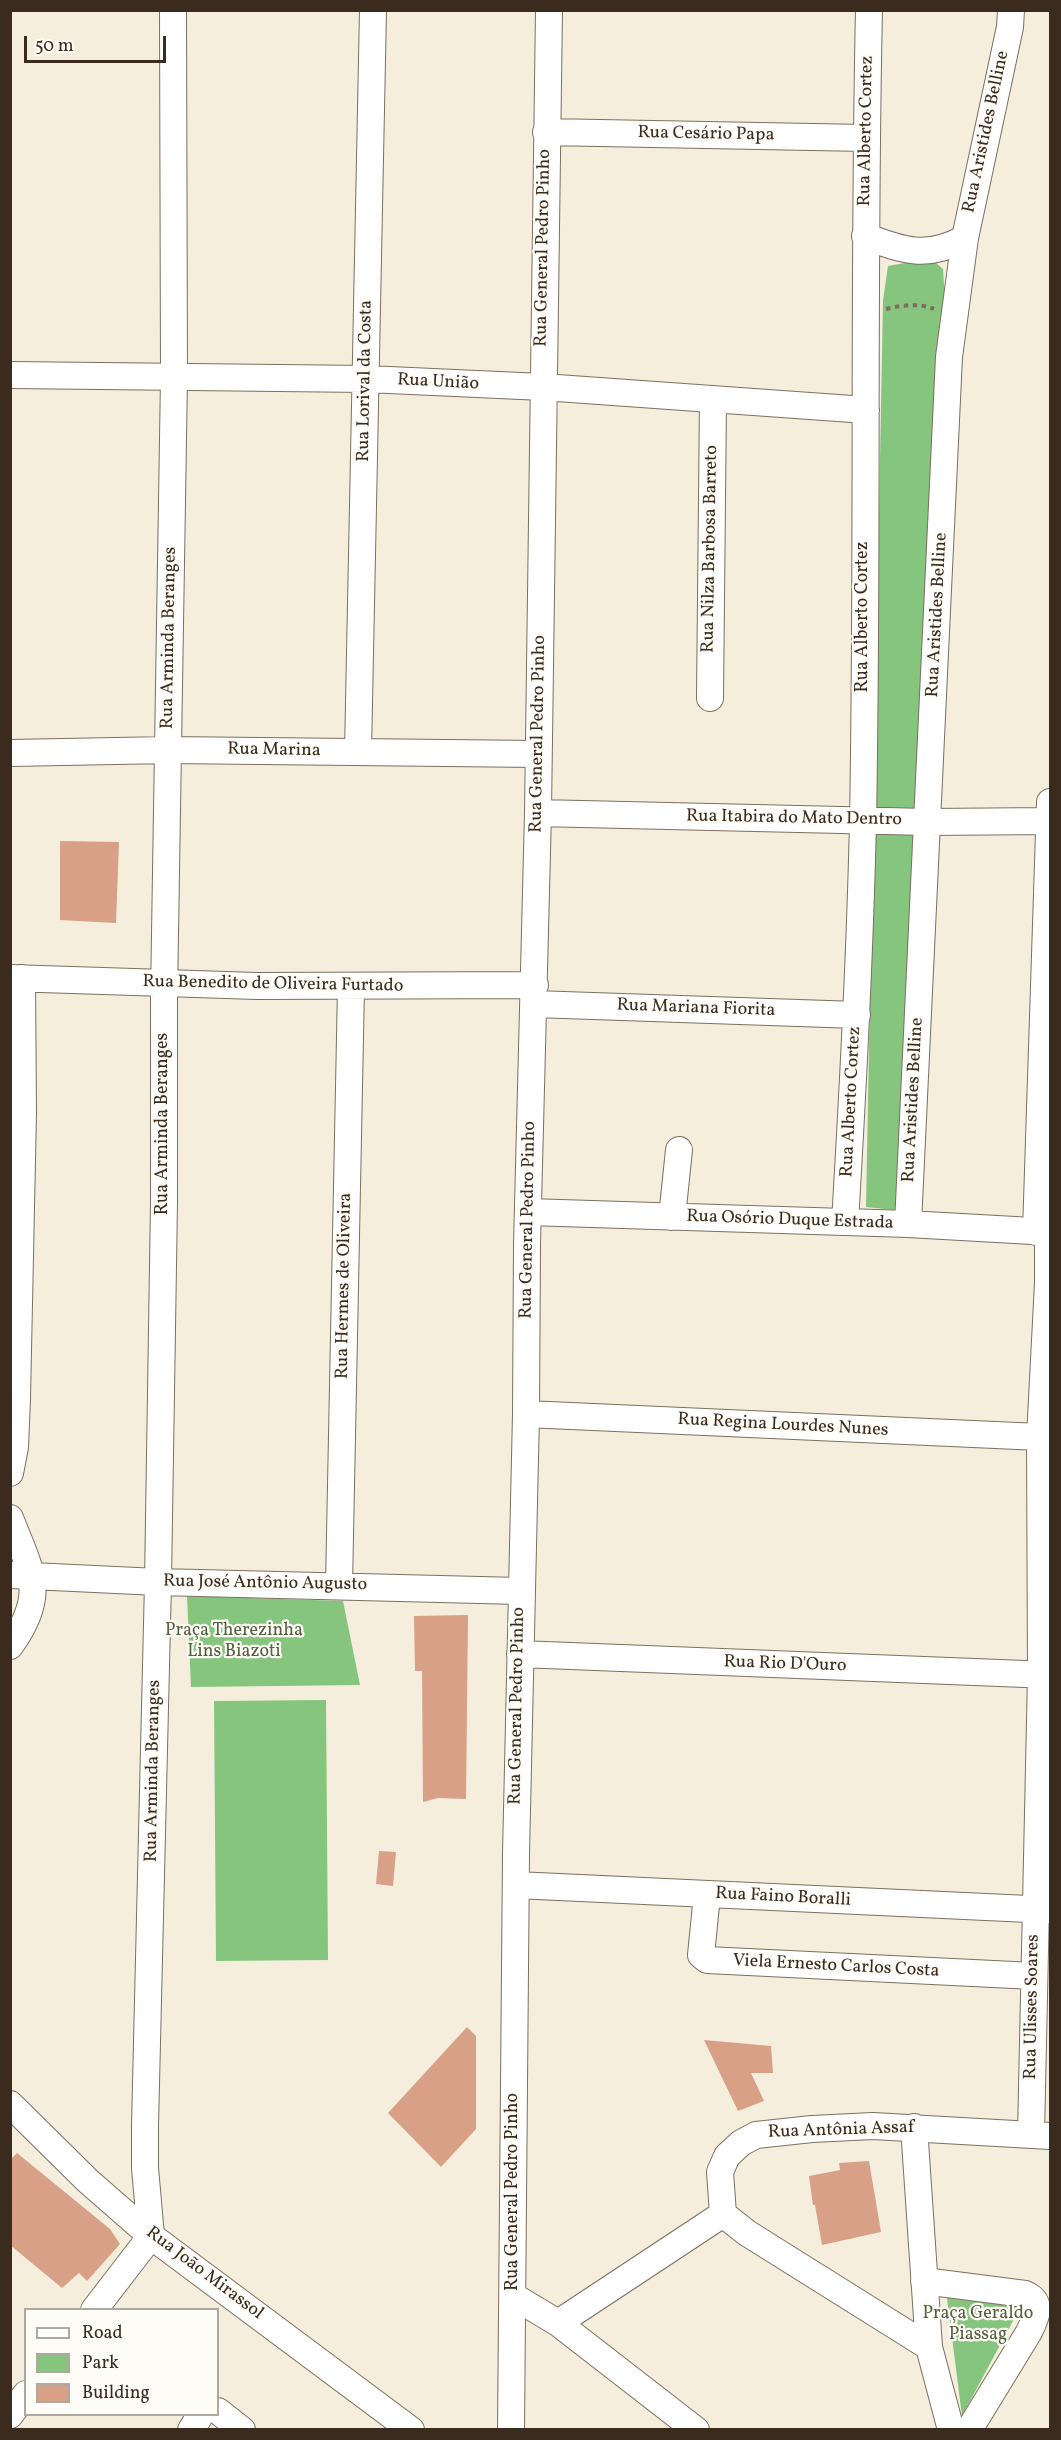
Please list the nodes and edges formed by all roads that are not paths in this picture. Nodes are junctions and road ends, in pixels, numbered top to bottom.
1 (173, 10) edge
2 (373, 10) edge
3 (549, 10) edge
4 (869, 10) edge
5 (1011, 10) edge
6 (546, 132) junction
7 (866, 138) junction
8 (865, 236) junction
9 (964, 238) junction
10 (10, 375) edge
11 (174, 377) junction
12 (367, 379) junction
13 (543, 387) junction
14 (713, 399) junction
15 (866, 410) junction
16 (710, 698) dead end
17 (168, 750) junction
18 (358, 752) junction
19 (10, 753) edge
20 (538, 754) junction
21 (1050, 812) edge
22 (538, 813) junction
23 (863, 820) junction
24 (928, 822) junction
25 (16, 978) edge
26 (164, 984) junction
27 (351, 987) junction
28 (535, 994) junction
29 (857, 1015) junction
30 (17, 1112) edge
31 (679, 1150) dead end
32 (528, 1212) junction
33 (672, 1217) junction
34 (845, 1222) junction
35 (908, 1224) junction
36 (1047, 1241) edge
37 (1049, 1284) edge
38 (526, 1414) junction
39 (1040, 1437) junction
40 (10, 1473) edge
41 (10, 1518) edge
42 (22, 1576) edge
43 (158, 1582) junction
44 (339, 1585) junction
45 (520, 1591) junction
46 (10, 1646) edge
47 (520, 1654) junction
48 (1046, 1675) edge
49 (516, 1885) junction
50 (707, 1895) junction
51 (1043, 1910) edge
52 (1034, 1976) junction
53 (10, 2104) edge
54 (915, 2127) junction
55 (1041, 2135) edge
56 (723, 2214) junction
57 (151, 2236) junction
58 (924, 2281) junction
59 (513, 2296) junction
60 (96, 2308) edge
61 (558, 2323) junction
62 (929, 2347) junction
63 (10, 2377) edge
64 (24, 2388) edge
65 (24, 2397) edge
66 (219, 2412) edge
67 (10, 2415) edge
68 (200, 2416) edge
69 (191, 2430) edge
70 (242, 2430) edge
71 (411, 2430) edge
72 (511, 2430) edge
73 (696, 2430) edge
74 (951, 2430) edge
75 (969, 2430) edge

1 - 11 street, Rua Arminda Beranges
2 - 12 street, Rua Lorival da Costa
3 - 6 street, Rua General Pedro Pinho
4 - 7 street, Rua Alberto Cortez
5 - 9 street, Rua Aristides Belline
6 - 7 street, Rua Cesário Papa
6 - 13 street, Rua General Pedro Pinho
7 - 8 street, Rua Alberto Cortez
8 - 9 street
8 - 15 street, Rua Alberto Cortez
9 - 24 street, Rua Aristides Belline
10 - 11 street, Rua União
11 - 12 street, Rua União
11 - 17 street, Rua Arminda Beranges
12 - 13 street, Rua União
12 - 18 street, Rua Lorival da Costa
13 - 14 street, Rua União
13 - 20 street, Rua General Pedro Pinho
14 - 15 street, Rua União
14 - 16 street, Rua Nilza Barbosa Barreto
15 - 23 street, Rua Alberto Cortez
17 - 18 street, Rua Marina
17 - 19 street, Rua Marina
17 - 26 street, Rua Arminda Beranges
18 - 20 street, Rua Marina
20 - 22 street, Rua General Pedro Pinho
21 - 24 street, Rua Itabira do Mato Dentro
21 - 36 street, Rua Ulisses Soares
22 - 23 street, Rua Itabira do Mato Dentro
22 - 28 street, Rua General Pedro Pinho
23 - 24 street, Rua Itabira do Mato Dentro
23 - 29 street, Rua Alberto Cortez
24 - 35 street, Rua Aristides Belline
25 - 26 street, Rua Benedito de Oliveira Furtado
25 - 30 street
26 - 27 street, Rua Benedito de Oliveira Furtado
26 - 43 street, Rua Arminda Beranges
27 - 28 street, Rua Benedito de Oliveira Furtado
27 - 44 street, Rua Hermes de Oliveira
28 - 29 street, Rua Mariana Fiorita
28 - 32 street, Rua General Pedro Pinho
29 - 34 street, Rua Alberto Cortez
30 - 40 street
31 - 33 street
32 - 33 street, Rua Osório Duque Estrada
32 - 38 street, Rua General Pedro Pinho
33 - 34 street, Rua Osório Duque Estrada
34 - 35 street, Rua Osório Duque Estrada
35 - 36 street, Rua Osório Duque Estrada
36 - 37 street, Rua Ulisses Soares
37 - 39 street, Rua Ulisses Soares
38 - 39 street, Rua Regina Lourdes Nunes
38 - 45 street, Rua General Pedro Pinho
39 - 48 street, Rua Ulisses Soares
41 - 42 street
42 - 43 street, Rua José Antônio Augusto
42 - 46 street
43 - 44 street, Rua José Antônio Augusto
43 - 57 street, Rua Arminda Beranges
44 - 45 street, Rua José Antônio Augusto
45 - 47 street, Rua General Pedro Pinho
47 - 48 street, Rua Rio D'Ouro
47 - 49 street, Rua General Pedro Pinho
48 - 51 street, Rua Ulisses Soares
49 - 50 street, Rua Faino Boralli
49 - 59 street, Rua General Pedro Pinho
50 - 51 street, Rua Faino Boralli
50 - 52 street, Viela Ernesto Carlos Costa
51 - 52 street, Rua Ulisses Soares
52 - 55 street, Rua Ulisses Soares
53 - 57 street, Rua João Mirassol
54 - 55 street, Rua Antônia Assaf
54 - 56 street, Rua Antônia Assaf
54 - 58 street
56 - 61 street
56 - 62 street
57 - 60 street
57 - 71 street, Rua João Mirassol
58 - 62 street
58 - 75 street
59 - 61 street
59 - 72 street, Rua General Pedro Pinho
61 - 73 street
62 - 74 street
63 - 64 street
65 - 67 street
66 - 70 street
68 - 69 street

